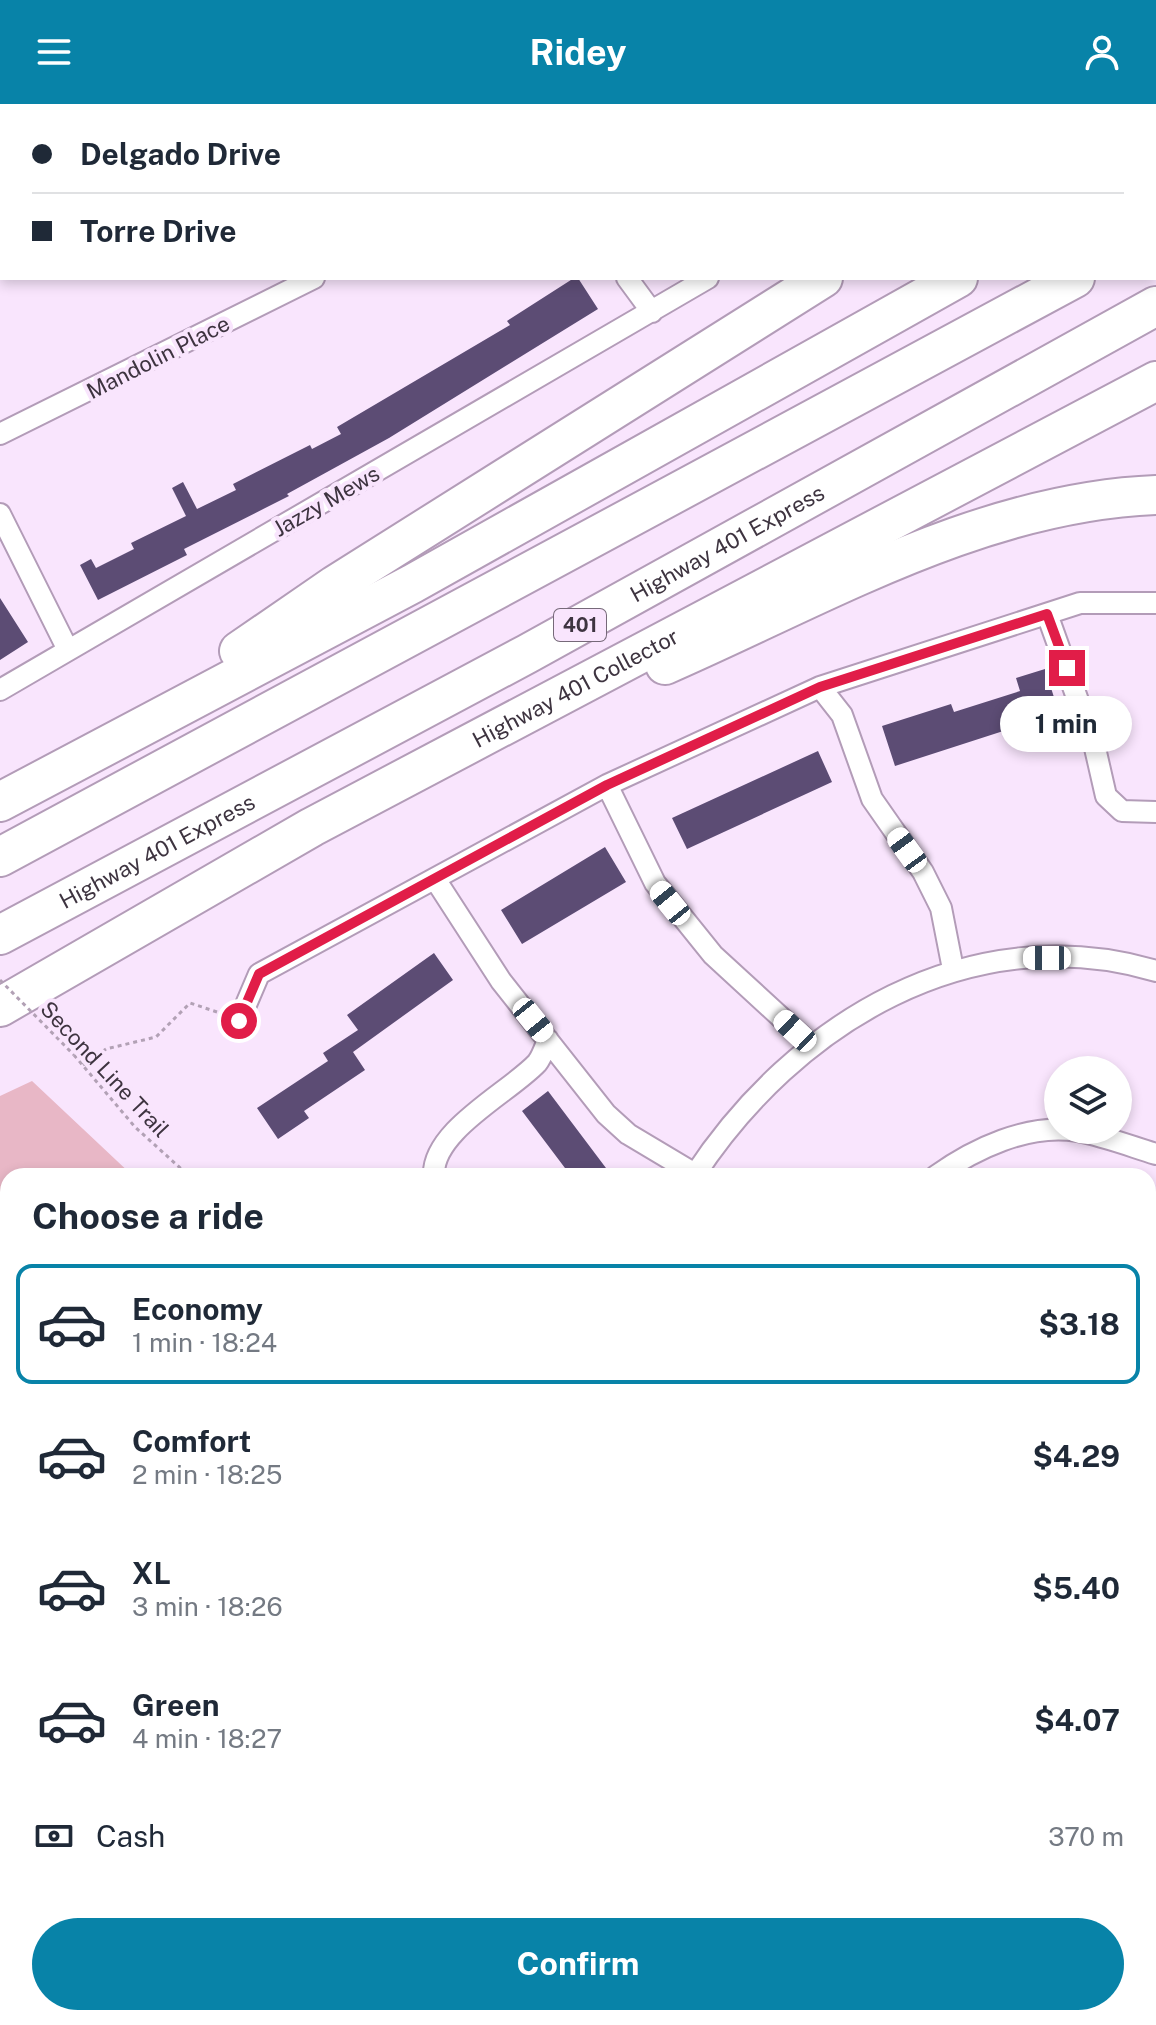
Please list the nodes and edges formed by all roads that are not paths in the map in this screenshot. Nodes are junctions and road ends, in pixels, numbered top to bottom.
1 (310, 280) edge
2 (628, 280) edge
3 (705, 280) edge
4 (820, 280) edge
5 (954, 280) edge
6 (1071, 280) edge
7 (1156, 306) edge
8 (652, 312) junction
9 (1156, 381) edge
10 (0, 434) edge
11 (1156, 495) edge
12 (0, 514) edge
13 (1156, 603) edge
14 (1047, 614) junction
15 (68, 650) junction
16 (820, 687) junction
17 (0, 690) edge
18 (541, 705) junction
19 (103, 746) junction
20 (607, 785) junction
21 (0, 802) edge
22 (1156, 812) edge
23 (0, 857) edge
24 (435, 879) junction
25 (0, 935) edge
26 (953, 969) junction
27 (1156, 971) edge
28 (0, 1007) edge
29 (239, 1021) road end
30 (548, 1040) junction
31 (811, 1045) junction
32 (1156, 1154) edge
33 (435, 1168) edge
34 (683, 1168) edge
35 (699, 1168) edge
36 (950, 1168) edge

1 - 10 street, Mandolin Place
2 - 8 street
3 - 8 street, Jazzy Mews
4 - 19 highway
5 - 19 highway
6 - 23 highway
7 - 25 highway, Highway 401 Express / 401
8 - 15 street, Jazzy Mews
9 - 18 highway, Highway 401 Collector / 401
11 - 18 highway
12 - 15 street
13 - 14 street
14 - 16 street
14 - 22 street
15 - 17 street, Jazzy Mews
16 - 20 street
16 - 26 street
18 - 28 highway, Highway 401 Collector / 401
19 - 21 highway
20 - 24 street
20 - 31 street
24 - 29 street
24 - 30 street
26 - 27 street
26 - 31 street
30 - 33 street
30 - 34 street
31 - 35 street
32 - 36 street

